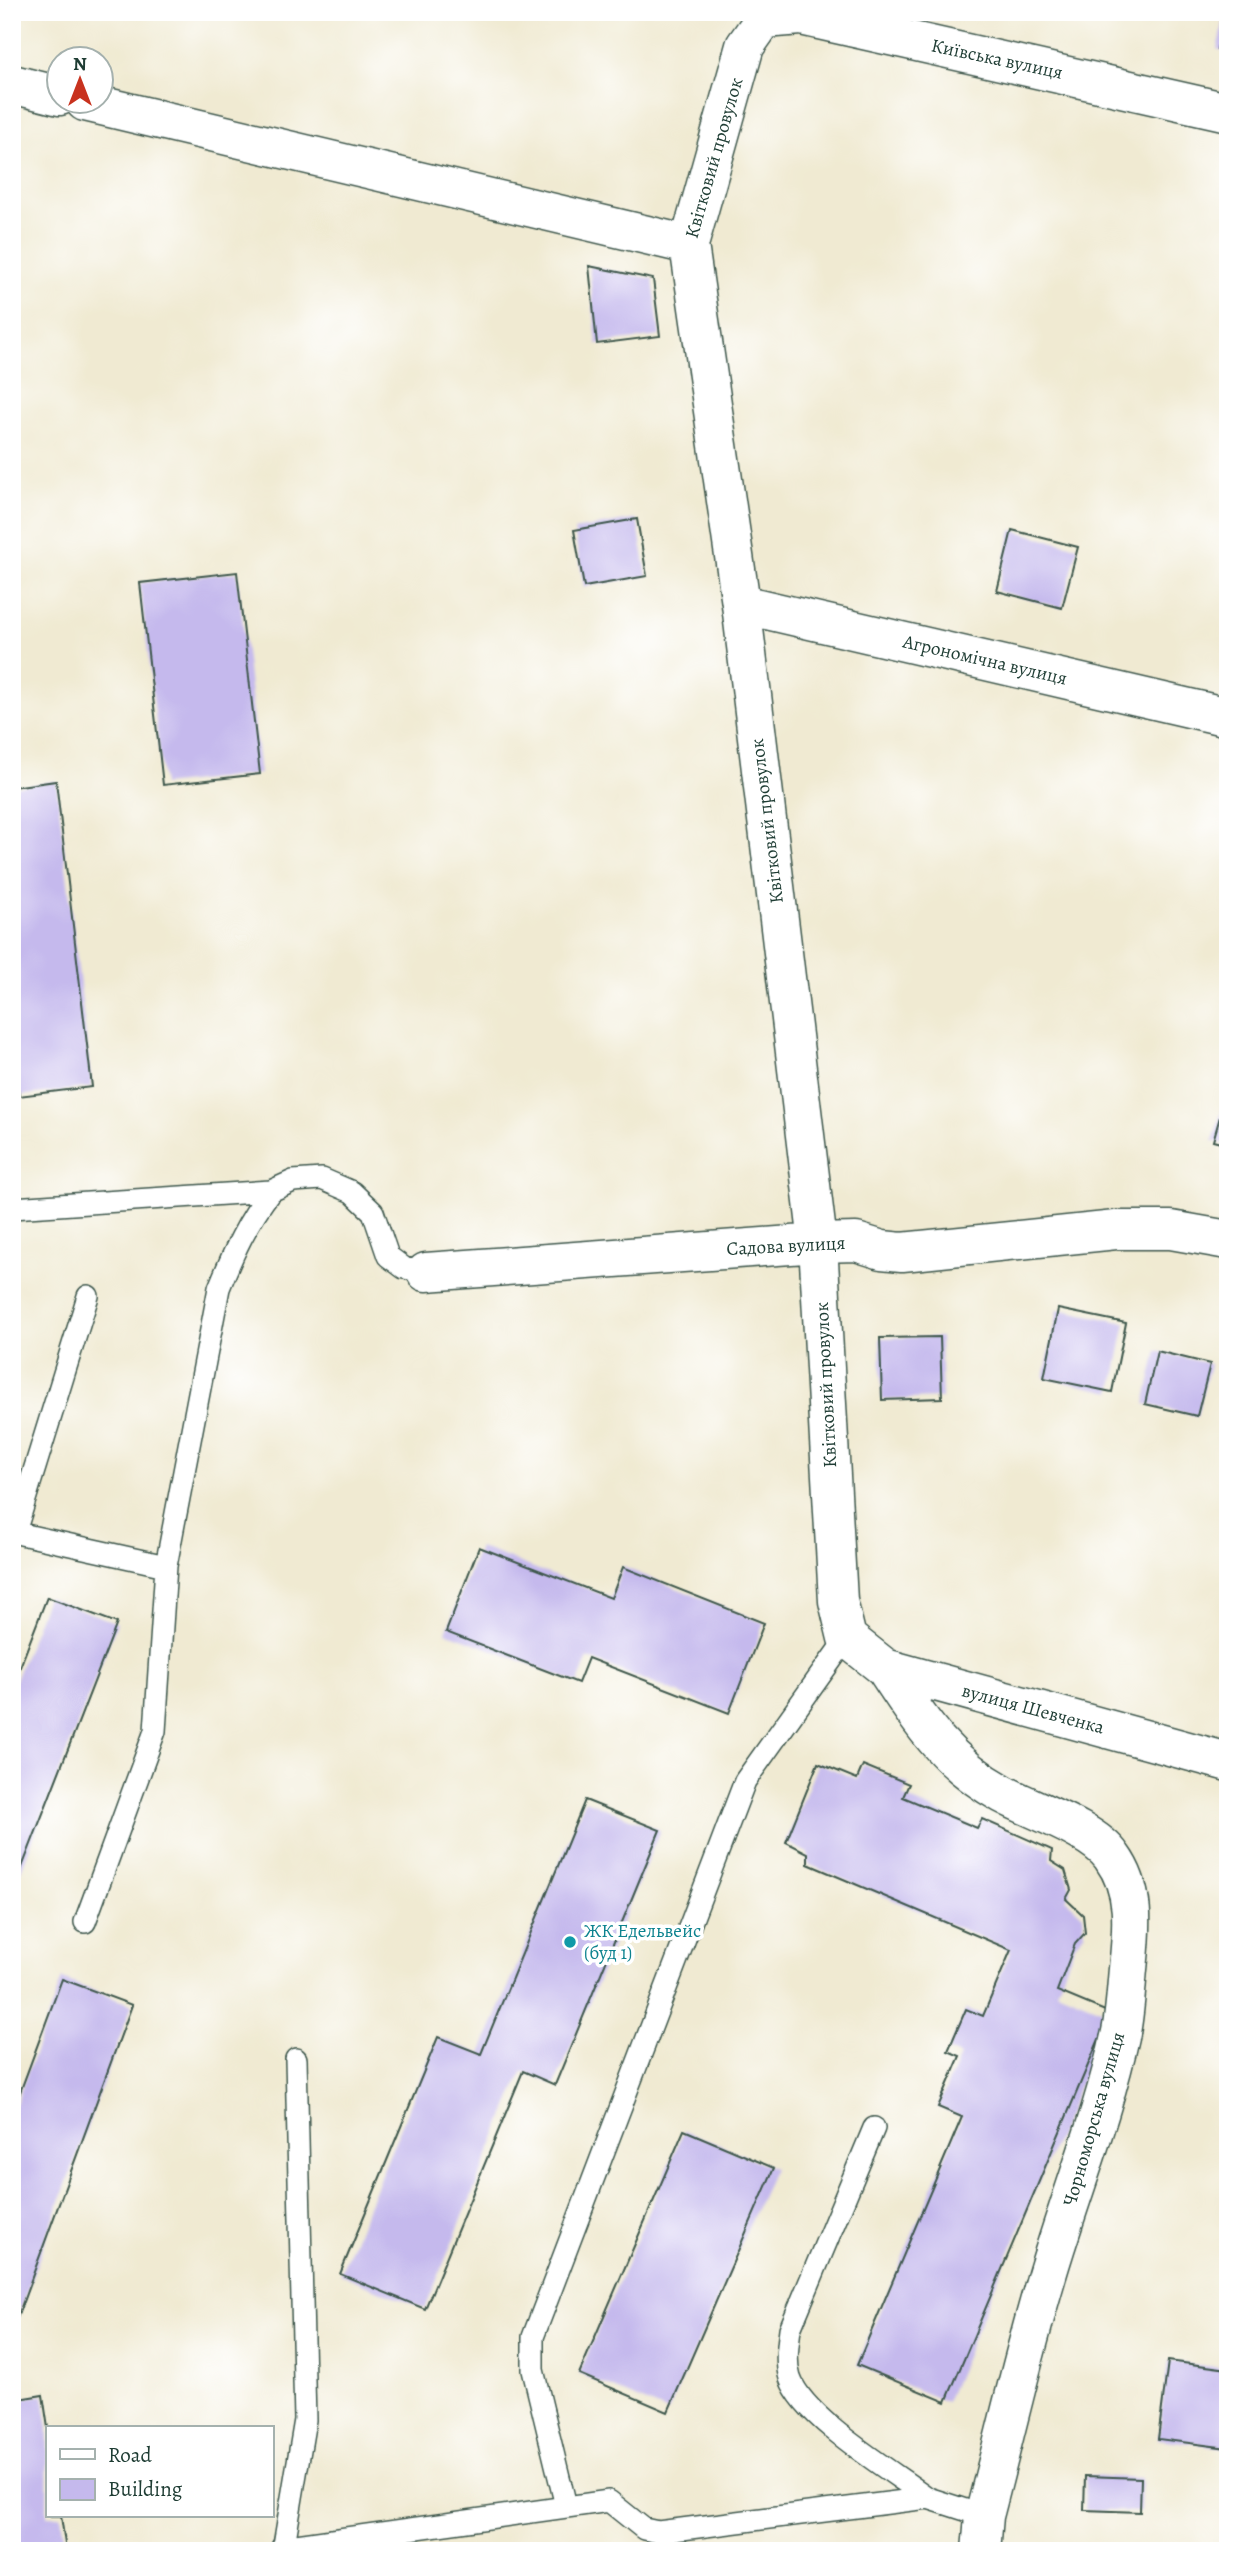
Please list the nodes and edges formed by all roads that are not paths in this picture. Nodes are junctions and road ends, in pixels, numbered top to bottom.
1 (764, 19) joint
2 (12, 84) edge
3 (46, 92) edge
4 (116, 109) edge
5 (1228, 111) edge
6 (689, 245) junction
7 (741, 604) junction
8 (1228, 717) edge
9 (271, 1191) junction
10 (12, 1208) edge
11 (1228, 1240) edge
12 (818, 1243) junction
13 (426, 1272) joint
14 (88, 1296) dead end
15 (14, 1532) edge
16 (166, 1566) junction
17 (846, 1638) junction
18 (885, 1668) junction
19 (1228, 1762) edge
20 (85, 1922) dead end
21 (296, 2059) dead end
22 (874, 2128) dead end
23 (928, 2498) junction
24 (566, 2506) junction
25 (982, 2533) edge
26 (282, 2549) edge

1 - 5 street, Київська вулиця
1 - 6 street, Квітковий провулок
2 - 3 street
4 - 6 street
6 - 7 street, Квітковий провулок
7 - 8 street, Агрономічна вулиця
7 - 12 street, Квітковий провулок
9 - 10 lane
9 - 13 lane
9 - 16 lane
11 - 12 street, Садова вулиця
12 - 13 street, Садова вулиця
12 - 17 street, Квітковий провулок
14 - 15 lane
15 - 16 lane
16 - 20 lane
17 - 18 street, вулиця Шевченка
17 - 24 lane
18 - 19 street, вулиця Шевченка
18 - 25 street, Чорноморська вулиця
21 - 26 lane
22 - 23 lane
23 - 24 lane
23 - 25 lane
24 - 26 lane

